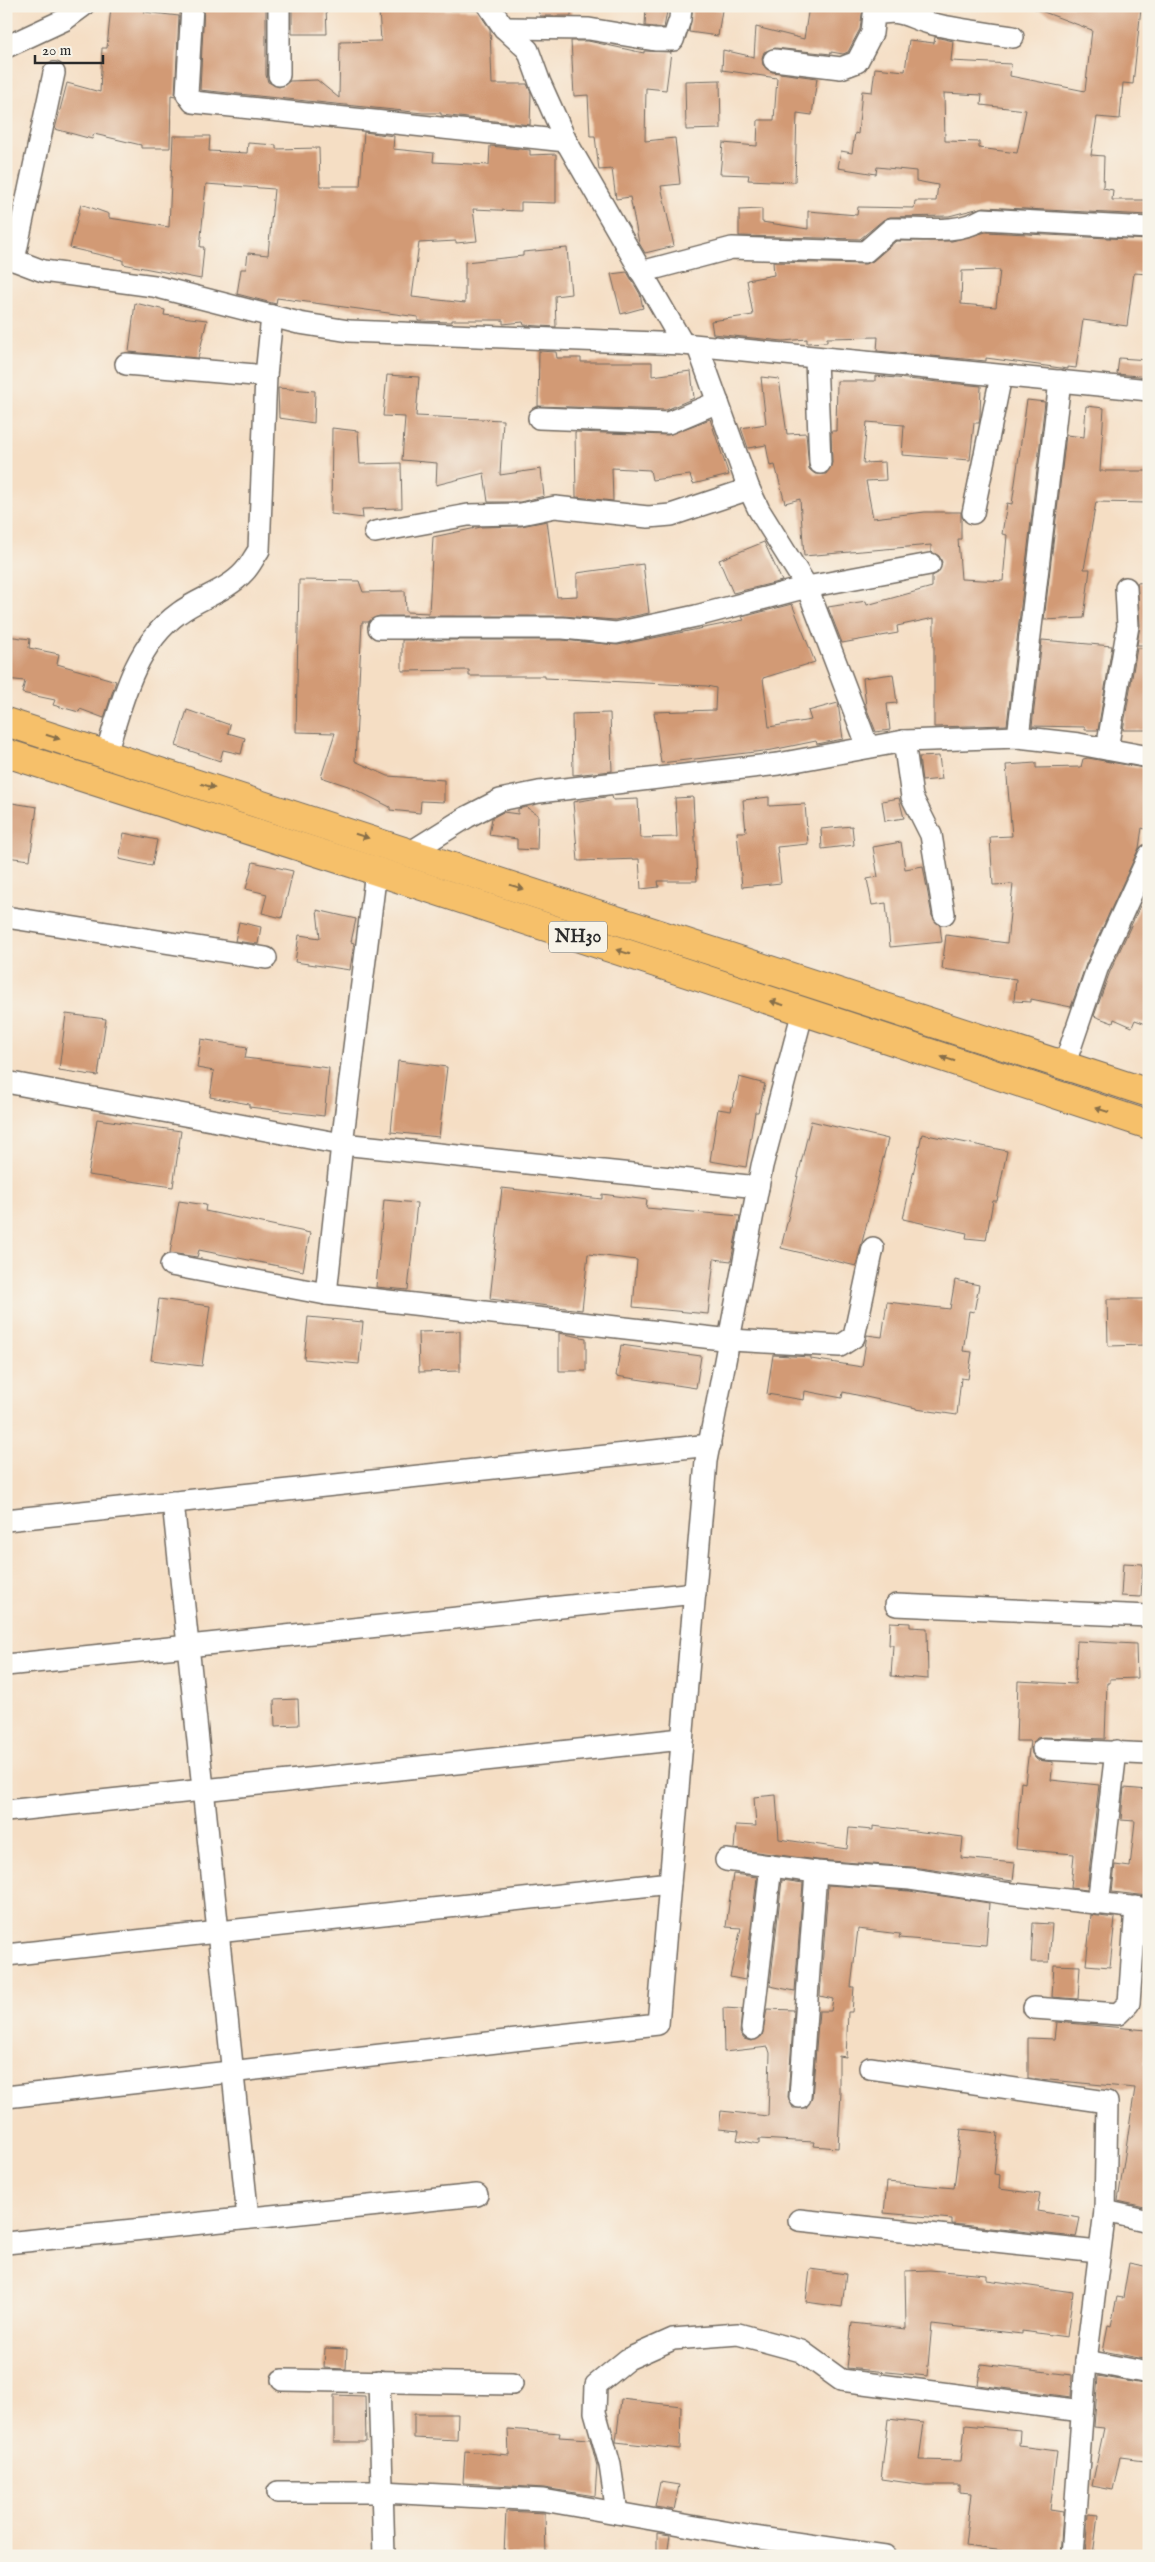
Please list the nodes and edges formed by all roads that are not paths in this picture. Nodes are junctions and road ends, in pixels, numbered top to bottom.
1 (83, 6) edge
2 (192, 6) edge
3 (279, 6) edge
4 (489, 6) edge
5 (681, 6) edge
6 (933, 15) edge
7 (504, 28) junction
8 (1013, 37) dead end
9 (6, 47) edge
10 (774, 60) dead end
11 (54, 73) dead end
12 (279, 75) dead end
13 (566, 142) junction
14 (1149, 228) edge
15 (10, 259) edge
16 (641, 272) junction
17 (272, 316) junction
18 (690, 346) junction
19 (816, 359) junction
20 (126, 364) dead end
21 (266, 376) junction
22 (1000, 376) junction
23 (1060, 381) junction
24 (1149, 390) edge
25 (718, 402) junction
26 (539, 418) dead end
27 (820, 463) dead end
28 (749, 489) junction
29 (973, 513) dead end
30 (375, 532) dead end
31 (930, 564) dead end
32 (806, 587) junction
33 (1126, 588) dead end
34 (379, 628) dead end
35 (6, 722) edge
36 (1018, 737) junction
37 (904, 741) junction
38 (868, 747) junction
39 (1107, 749) junction
40 (6, 753) edge
41 (106, 754) junction
42 (1149, 757) edge
43 (411, 852) junction
44 (1149, 855) edge
45 (376, 871) junction
46 (944, 914) dead end
47 (6, 917) edge
48 (266, 958) dead end
49 (803, 1011) junction
50 (1064, 1066) junction
51 (6, 1082) edge
52 (1149, 1093) edge
53 (1149, 1125) edge
54 (342, 1144) junction
55 (758, 1187) junction
56 (873, 1248) dead end
57 (171, 1265) dead end
58 (326, 1294) junction
59 (731, 1340) junction
60 (710, 1445) junction
61 (174, 1502) junction
62 (6, 1520) edge
63 (695, 1593) junction
64 (896, 1605) dead end
65 (1149, 1616) edge
66 (188, 1646) junction
67 (6, 1665) edge
68 (682, 1739) junction
69 (1043, 1749) dead end
70 (1116, 1751) junction
71 (1149, 1754) edge
72 (203, 1790) junction
73 (6, 1811) edge
74 (726, 1860) dead end
75 (771, 1866) junction
76 (816, 1872) junction
77 (670, 1883) junction
78 (1098, 1904) junction
79 (1142, 1908) edge
80 (218, 1932) junction
81 (6, 1955) edge
82 (1034, 2008) dead end
83 (752, 2029) dead end
84 (870, 2068) dead end
85 (232, 2071) junction
86 (6, 2097) edge
87 (800, 2097) dead end
88 (477, 2195) dead end
89 (1105, 2211) junction
90 (248, 2218) junction
91 (799, 2220) dead end
92 (1149, 2221) edge
93 (6, 2243) edge
94 (1098, 2252) junction
95 (1086, 2361) junction
96 (1149, 2373) edge
97 (282, 2380) dead end
98 (379, 2381) junction
99 (512, 2384) dead end
100 (1082, 2411) junction
101 (278, 2492) dead end
102 (382, 2492) junction
103 (617, 2513) junction
104 (384, 2556) edge
105 (885, 2556) edge
106 (1072, 2556) edge

1 - 9 street
2 - 13 street
3 - 12 street
4 - 7 street
5 - 7 street
6 - 8 street
6 - 10 street
7 - 13 street
11 - 15 street
13 - 16 street
14 - 16 street
15 - 17 street
16 - 18 street
17 - 18 street
17 - 21 street
18 - 19 street
18 - 25 street
19 - 22 street
19 - 27 street
20 - 21 street
21 - 41 street
22 - 23 street
22 - 29 street
23 - 24 street
23 - 36 street
25 - 26 street
25 - 28 street
28 - 30 street
28 - 32 street
31 - 32 street
32 - 34 street
32 - 38 street
33 - 39 street
35 -> 41 highway, NH30
36 - 37 street
36 - 39 street
37 - 38 street
37 - 46 street
38 - 43 street
39 - 42 street
40 - 45 highway, NH30
41 -> 43 highway, NH30
43 -> 50 highway, NH30
44 - 50 street
49 -> 45 highway, NH30
45 - 54 street
47 - 48 street
53 -> 49 highway, NH30
49 - 55 street
50 - 52 highway, NH30
51 - 54 street
54 - 55 street
54 - 58 street
55 - 59 street
56 - 59 street
57 - 58 street
58 - 59 street
59 - 60 street
60 - 61 street
60 - 63 street
61 - 62 street
61 - 66 street
63 - 66 street
63 - 68 street
64 - 65 street
66 - 67 street
66 - 72 street
68 - 72 street
68 - 77 street
69 - 70 street
70 - 71 street
70 - 78 street
72 - 73 street
72 - 80 street
74 - 75 street
75 - 76 street
75 - 83 street
76 - 78 street
76 - 87 street
77 - 80 street
77 - 85 street
78 - 79 street
79 - 82 street
80 - 81 street
80 - 85 street
84 - 89 street
85 - 86 street
85 - 90 street
88 - 90 street
89 - 92 street
89 - 94 street
90 - 93 street
91 - 94 street
94 - 95 street
95 - 96 street
95 - 100 street
97 - 98 street
98 - 99 street
98 - 102 street
100 - 103 street
100 - 106 street
101 - 102 street
102 - 103 street
102 - 104 street
103 - 105 street

